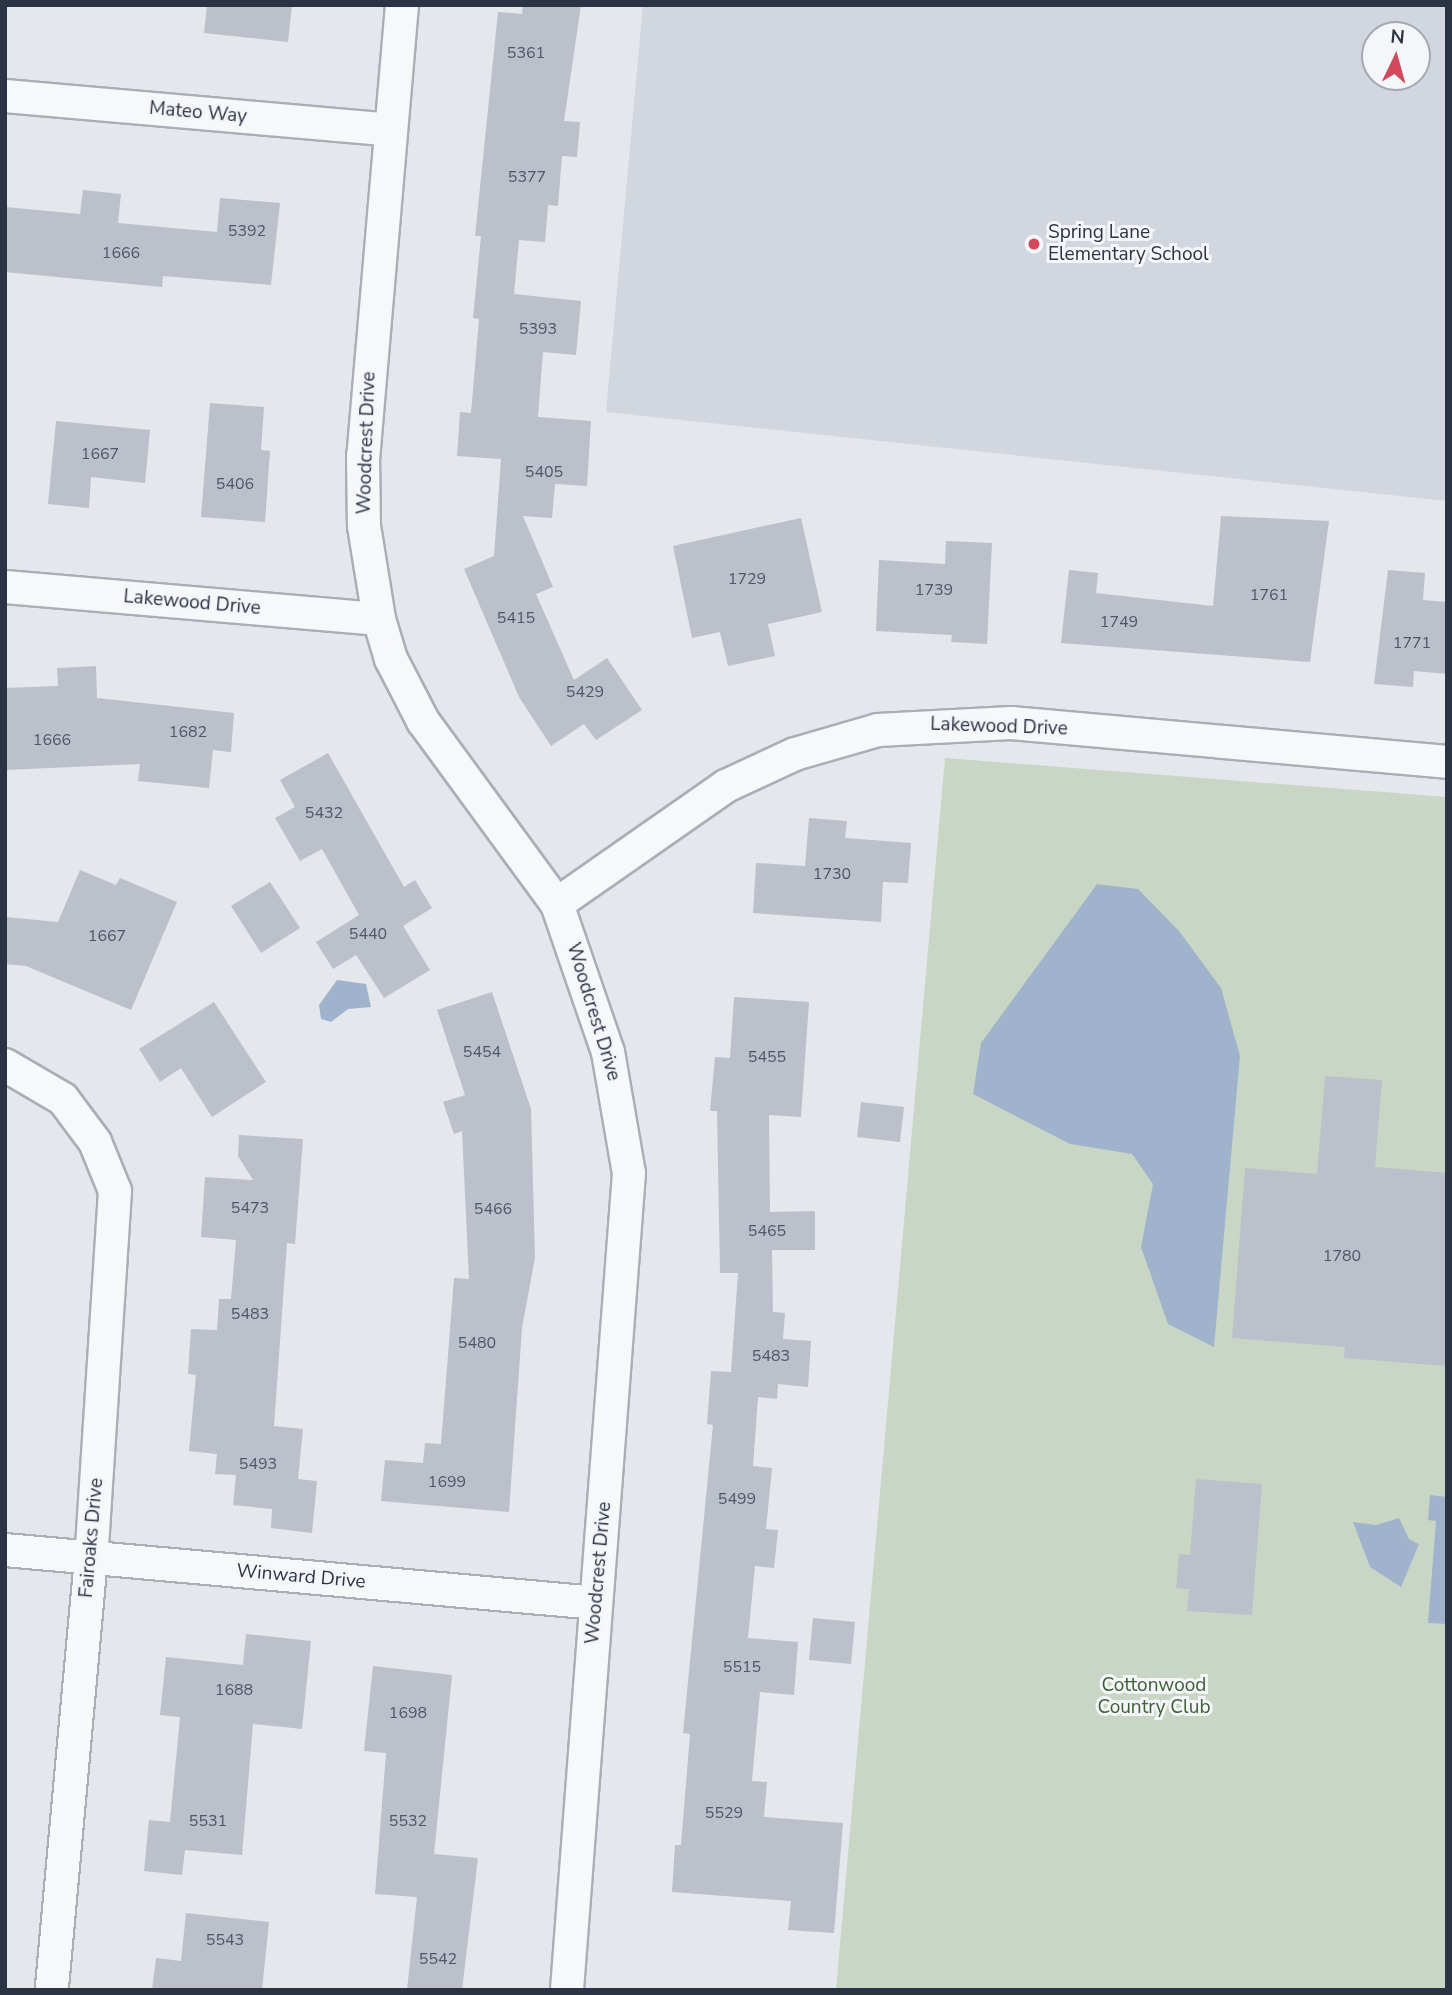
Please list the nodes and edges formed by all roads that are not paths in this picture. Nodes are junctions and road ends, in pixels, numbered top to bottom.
1 (402, 5) edge
2 (5, 96) edge
3 (391, 130) junction
4 (5, 587) edge
5 (379, 619) junction
6 (1447, 762) edge
7 (557, 904) junction
8 (5, 1065) edge
9 (5, 1550) edge
10 (91, 1558) junction
11 (596, 1603) junction
12 (52, 1990) edge
13 (566, 1990) edge

1 - 3 street, Woodcrest Drive
2 - 3 street, Mateo Way
3 - 5 street, Woodcrest Drive
4 - 5 street, Lakewood Drive
5 - 7 street, Woodcrest Drive
6 - 7 street, Lakewood Drive
7 - 11 street, Woodcrest Drive
8 - 10 street, Fairoaks Drive
9 - 10 street, Winward Drive
10 - 11 street, Winward Drive
10 - 12 street, Fairoaks Drive
11 - 13 street, Woodcrest Drive

